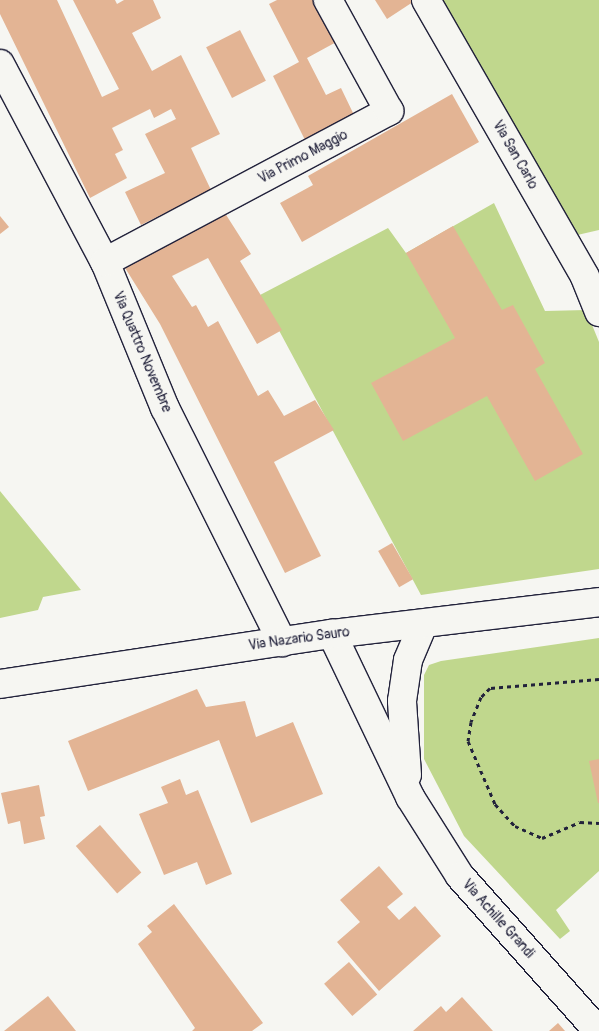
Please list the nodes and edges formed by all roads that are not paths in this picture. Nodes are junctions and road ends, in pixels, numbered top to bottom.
1 (328, 0) edge
2 (426, 0) edge
3 (0, 64) edge
4 (105, 262) junction
5 (599, 312) edge
6 (599, 602) edge
7 (423, 624) junction
8 (332, 634) junction
9 (282, 642) junction
10 (0, 684) edge
11 (410, 797) junction
12 (598, 1031) edge

1 - 4 street, Via Primo Maggio
2 - 5 street, Via San Carlo
3 - 4 street, Via Quattro Novembre
4 - 9 street, Via Quattro Novembre
6 - 7 street, Via Nazario Sauro
7 - 8 street, Via Nazario Sauro
7 - 11 street, Via Achille Grandi
8 - 9 street, Via Nazario Sauro
8 - 11 street, Via Achille Grandi
9 - 10 street, Via Nazario Sauro
11 - 12 street, Via Achille Grandi

